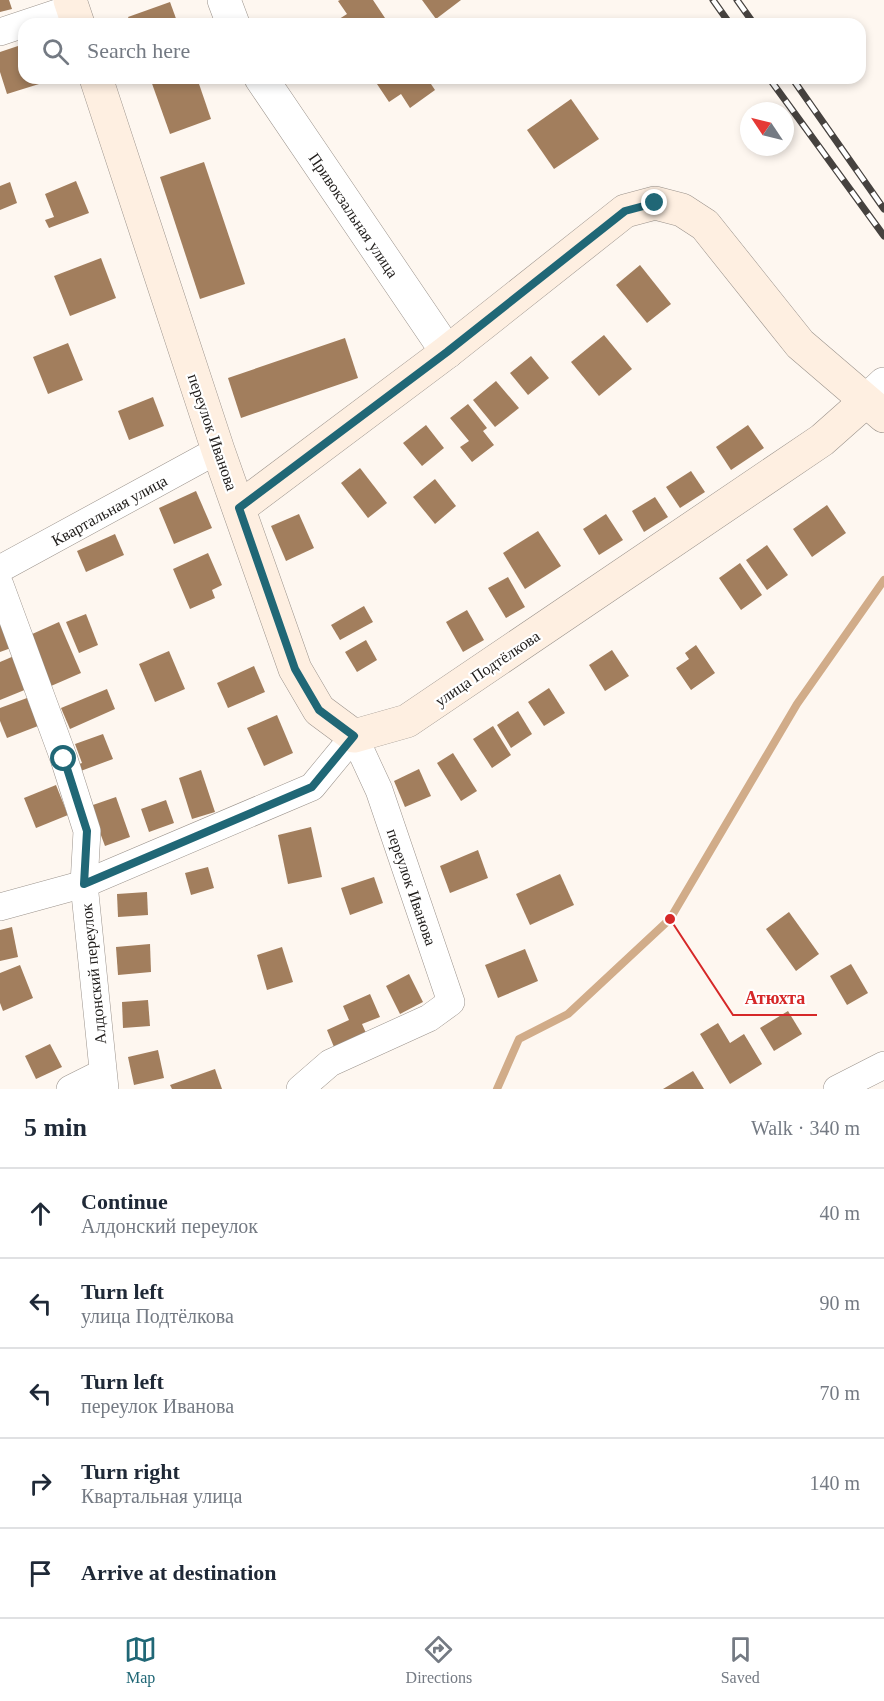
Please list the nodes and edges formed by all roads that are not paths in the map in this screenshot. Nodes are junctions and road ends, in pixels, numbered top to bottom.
1 (224, 0) edge
2 (73, 11) edge
3 (49, 18) edge
4 (231, 18) edge
5 (18, 27) edge
6 (0, 32) edge
7 (98, 84) edge
8 (265, 84) edge
9 (447, 352) junction
10 (878, 400) edge
11 (218, 450) junction
12 (239, 508) junction
13 (0, 569) edge
14 (0, 585) edge
15 (354, 736) junction
16 (84, 884) junction
17 (0, 907) edge
18 (884, 1065) edge
19 (104, 1081) edge
20 (70, 1089) edge
21 (300, 1089) edge
22 (837, 1089) edge

1 - 4 street
2 - 3 street
5 - 6 street
7 - 11 main road, переулок Иванова
8 - 9 street, Привокзальная улица
9 - 10 main road
9 - 12 main road
10 - 15 main road, улица Подтёлкова
11 - 12 main road, переулок Иванова
11 - 13 street, Квартальная улица
12 - 15 main road, переулок Иванова
14 - 16 street, Алдонский переулок
15 - 16 street
15 - 21 street, переулок Иванова
16 - 17 street
16 - 19 street, Алдонский переулок
18 - 22 street
19 - 20 street

